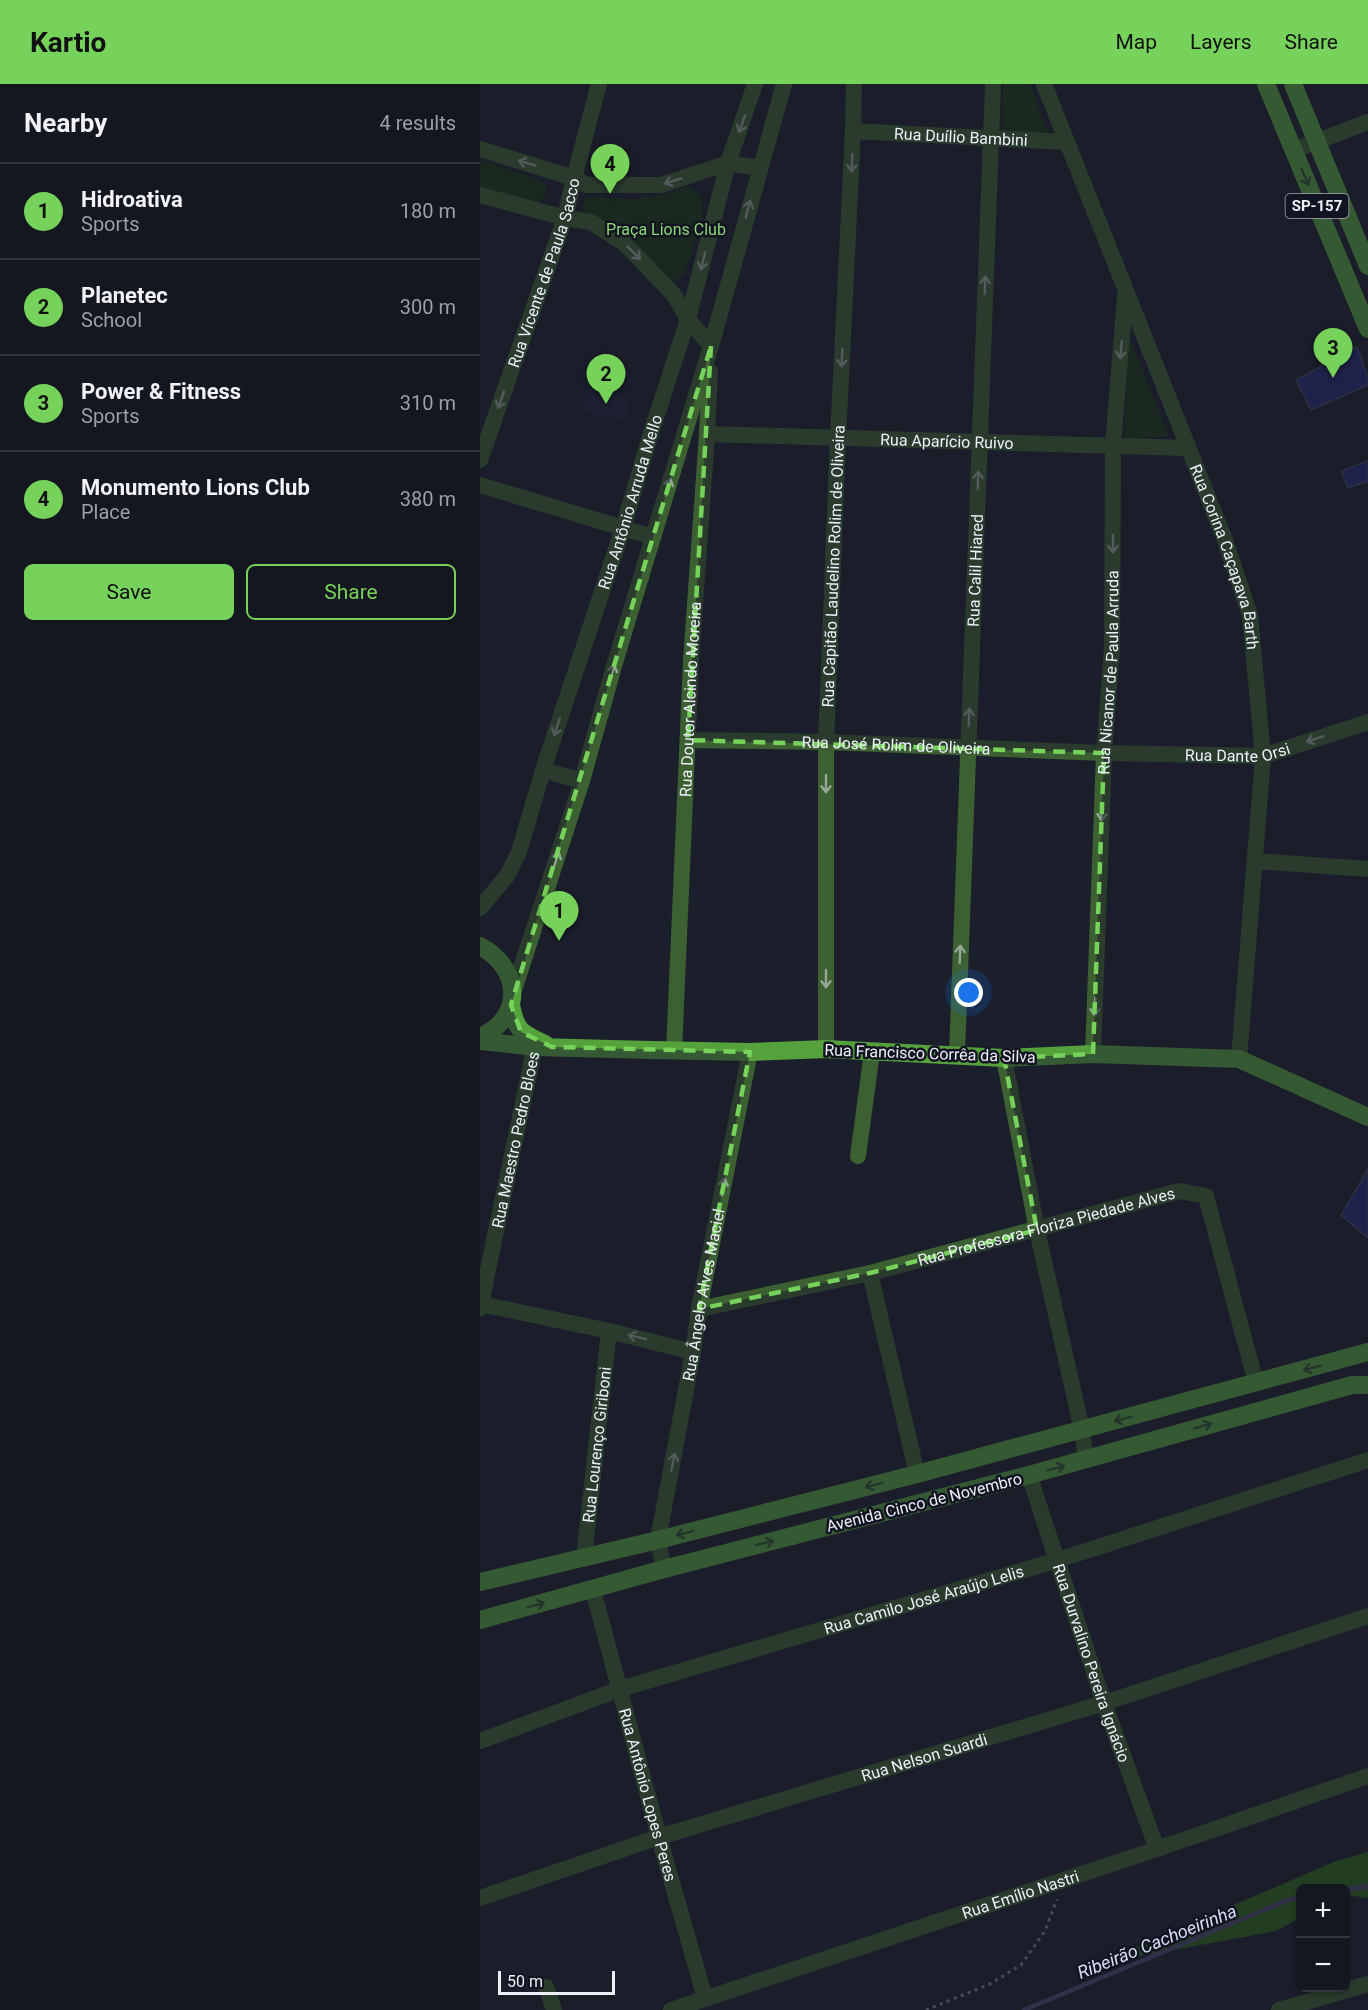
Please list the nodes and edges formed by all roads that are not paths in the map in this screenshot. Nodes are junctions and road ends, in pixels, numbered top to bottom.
1 (599, 84) edge
2 (755, 84) edge
3 (784, 84) edge
4 (854, 84) edge
5 (993, 84) edge
6 (1044, 84) edge
7 (1266, 84) edge
8 (1293, 84) edge
9 (1368, 122) edge
10 (854, 131) junction
11 (991, 139) junction
12 (1316, 141) junction
13 (1067, 142) junction
14 (480, 149) edge
15 (1294, 150) junction
16 (728, 163) junction
17 (759, 168) junction
18 (574, 178) junction
19 (480, 195) edge
20 (565, 218) junction
21 (1368, 266) edge
22 (1126, 291) junction
23 (688, 319) junction
24 (1368, 329) edge
25 (711, 346) junction
26 (707, 434) junction
27 (838, 438) junction
28 (979, 442) junction
29 (1113, 446) junction
30 (1188, 448) junction
31 (480, 459) edge
32 (480, 485) edge
33 (623, 528) junction
34 (653, 537) junction
35 (1368, 722) edge
36 (688, 740) junction
37 (826, 742) junction
38 (968, 746) junction
39 (1104, 753) junction
40 (1263, 756) junction
41 (543, 770) junction
42 (582, 781) junction
43 (1254, 861) junction
44 (1368, 869) edge
45 (480, 908) edge
46 (480, 946) edge
47 (511, 1000) junction
48 (480, 1039) edge
49 (541, 1045) junction
50 (825, 1049) junction
51 (674, 1050) junction
52 (750, 1052) junction
53 (872, 1052) junction
54 (957, 1054) junction
55 (1093, 1054) junction
56 (1004, 1058) junction
57 (1239, 1059) junction
58 (1368, 1117) edge
59 (858, 1156) dead end
60 (1037, 1230) junction
61 (870, 1273) junction
62 (481, 1306) edge
63 (699, 1308) junction
64 (609, 1331) junction
65 (693, 1352) junction
66 (1368, 1352) edge
67 (1256, 1383) junction
68 (1368, 1384) edge
69 (1082, 1430) junction
70 (1086, 1459) junction
71 (1368, 1460) edge
72 (917, 1474) junction
73 (1029, 1475) junction
74 (658, 1540) junction
75 (584, 1557) junction
76 (1058, 1560) junction
77 (664, 1569) junction
78 (480, 1582) edge
79 (593, 1590) junction
80 (1368, 1616) edge
81 (480, 1620) edge
82 (620, 1689) junction
83 (1104, 1703) junction
84 (480, 1741) edge
85 (1368, 1776) edge
86 (659, 1837) junction
87 (1157, 1849) junction
88 (480, 1898) edge
89 (1368, 1984) edge
90 (546, 1987) dead end
91 (705, 1998) junction
92 (554, 2010) edge
93 (671, 2010) edge
94 (1279, 2010) edge

1 - 18 street, Rua Vicente de Paula Sacco
2 -> 16 street, Rua Antônio Arruda Mello
3 - 17 street
4 - 10 street, Rua Capitão Laudelino Rolim de Oliveira
5 - 11 street, Rua Calil Hiared
6 - 13 street, Rua Corina Caçapava Barth
7 - 15 main road, SP-157
8 - 12 main road, SP-157
9 - 12 street
10 - 11 street, Rua Duílio Bambini
10 -> 27 street, Rua Capitão Laudelino Rolim de Oliveira
11 - 13 street, Rua Duílio Bambini
28 -> 11 street, Rua Calil Hiared
12 - 15 street
12 - 21 main road, SP-157
13 - 22 street, Rua Corina Caçapava Barth
18 -> 14 street
15 -> 24 main road, SP-157
16 - 17 street
16 -> 18 street
16 -> 23 street, Rua Antônio Arruda Mello
25 -> 17 street
18 - 20 street, Rua Vicente de Paula Sacco
19 - 20 street
20 -> 23 street
20 -> 31 street, Rua Vicente de Paula Sacco
22 -> 29 street, Rua Nicanor de Paula Arruda
22 - 30 street, Rua Corina Caçapava Barth
23 - 25 street
23 - 33 street, Rua Antônio Arruda Mello
25 - 26 street, Rua Doutor Alcindo Moreira
34 -> 25 street
26 - 27 street, Rua Aparício Ruivo
26 - 36 street, Rua Doutor Alcindo Moreira
27 - 28 street, Rua Aparício Ruivo
27 - 37 street, Rua Capitão Laudelino Rolim de Oliveira
28 - 29 street, Rua Aparício Ruivo
38 -> 28 street, Rua Calil Hiared
29 - 30 street, Rua Aparício Ruivo
29 -> 39 street, Rua Nicanor de Paula Arruda
30 - 40 street, Rua Corina Caçapava Barth
32 - 33 street
33 - 34 street
33 -> 41 street, Rua Antônio Arruda Mello
42 -> 34 street
35 -> 40 street, Rua Dante Orsi
36 - 37 street, Rua José Rolim de Oliveira
36 - 51 street, Rua Doutor Alcindo Moreira
37 - 38 street, Rua José Rolim de Oliveira
37 -> 50 street, Rua Capitão Laudelino Rolim de Oliveira
38 - 39 street, Rua José Rolim de Oliveira
54 -> 38 street, Rua Calil Hiared
39 - 40 street, Rua Dante Orsi
39 -> 55 street, Rua Nicanor de Paula Arruda
40 - 43 street, Rua Corina Caçapava Barth
41 - 42 street
41 - 45 street, Rua Antônio Arruda Mello
47 -> 42 street
43 - 44 street
43 - 57 street, Rua Corina Caçapava Barth
46 - 47 main road
47 - 48 main road
47 - 49 main road
48 - 49 main road, Rua Francisco Corrêa da Silva
49 - 51 main road, Rua Francisco Corrêa da Silva
49 - 62 street, Rua Maestro Pedro Bloes
50 - 52 main road, Rua Francisco Corrêa da Silva
50 - 53 main road, Rua Francisco Corrêa da Silva
51 - 52 main road, Rua Francisco Corrêa da Silva
63 -> 52 street, Rua Ângelo Alves Maciel
53 - 54 main road, Rua Francisco Corrêa da Silva
53 - 59 street
54 - 56 main road, Rua Francisco Corrêa da Silva
55 - 56 main road, Rua Francisco Corrêa da Silva
55 - 57 main road, Rua Francisco Corrêa da Silva
56 - 60 street
57 - 58 main road, Rua Francisco Corrêa da Silva
60 - 61 street, Rua Professora Floriza Piedade Alves
60 - 67 street, Rua Professora Floriza Piedade Alves
60 - 69 street
61 - 63 street, Rua Professora Floriza Piedade Alves
61 - 72 street
62 - 64 street
63 - 65 street, Rua Ângelo Alves Maciel
65 -> 64 street
64 - 75 street, Rua Lourenço Giriboni
74 -> 65 street, Rua Ângelo Alves Maciel
66 -> 67 main road, Avenida Cinco de Novembro
67 -> 69 main road, Avenida Cinco de Novembro
70 -> 68 main road, Avenida Cinco de Novembro
69 - 70 street
69 - 72 main road, Avenida Cinco de Novembro
73 -> 70 main road, Avenida Cinco de Novembro
71 - 76 street, Rua Camilo José Araújo Lelis
72 -> 74 main road, Avenida Cinco de Novembro
73 - 76 street, Rua Durvalino Pereira Ignácio
77 -> 73 main road, Avenida Cinco de Novembro
74 - 75 main road, Avenida Cinco de Novembro
74 - 77 street
75 - 78 main road, Avenida Cinco de Novembro
76 - 82 street, Rua Camilo José Araújo Lelis
76 - 83 street, Rua Durvalino Pereira Ignácio
77 - 79 main road, Avenida Cinco de Novembro
81 -> 79 main road, Avenida Cinco de Novembro
79 - 82 street, Rua Antônio Lopes Peres
80 - 83 street, Rua Nelson Suardi
82 - 84 street, Rua Camilo José Araújo Lelis
82 - 86 street, Rua Antônio Lopes Peres
83 - 86 street, Rua Nelson Suardi
83 - 87 street, Rua Durvalino Pereira Ignácio
85 - 87 street, Rua Emílio Nastri
86 - 88 street, Rua Nelson Suardi
86 - 91 street, Rua Antônio Lopes Peres
87 - 91 street, Rua Emílio Nastri
89 - 94 street
90 - 92 street
91 - 93 street, Rua Emílio Nastri

